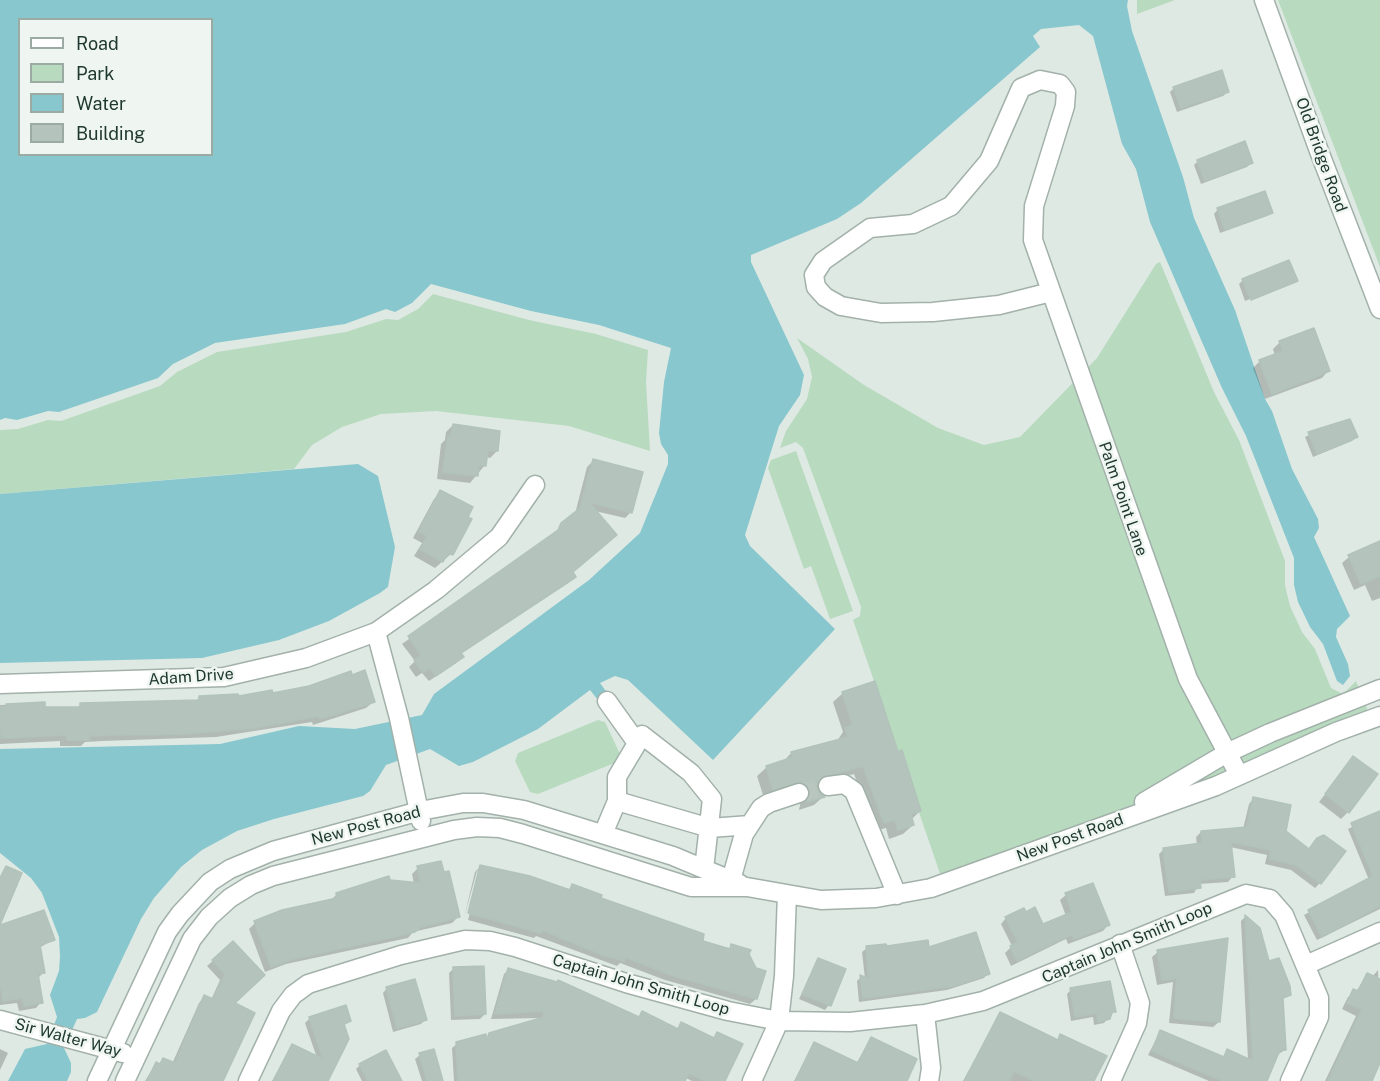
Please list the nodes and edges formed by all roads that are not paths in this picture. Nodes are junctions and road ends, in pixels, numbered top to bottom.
1 (1264, 0) edge
2 (1051, 292) junction
3 (1380, 309) edge
4 (536, 484) dead end
5 (375, 632) junction
6 (0, 684) edge
7 (1373, 692) edge
8 (607, 701) dead end
9 (1378, 720) edge
10 (637, 743) junction
11 (1227, 753) junction
12 (1239, 775) junction
13 (828, 786) tunnel mouth
14 (799, 793) tunnel mouth
15 (617, 801) junction
16 (420, 811) junction
17 (1109, 824) junction
18 (750, 825) junction
19 (710, 828) junction
20 (603, 834) junction
21 (424, 837) junction
22 (704, 869) junction
23 (739, 883) junction
24 (787, 894) junction
25 (897, 894) junction
26 (1380, 932) edge
27 (1120, 944) junction
28 (1306, 964) junction
29 (925, 1014) junction
30 (0, 1020) edge
31 (779, 1021) junction
32 (112, 1049) junction
33 (136, 1057) junction
34 (97, 1081) edge
35 (124, 1081) edge
36 (248, 1081) edge
37 (752, 1081) edge
38 (929, 1081) edge
39 (1111, 1081) edge
40 (1290, 1081) edge

1 - 3 street, Old Bridge Road
2 - 2 street, Palm Point Lane
2 - 11 street, Palm Point Lane
4 - 5 street, Adam Drive
5 - 6 street, Adam Drive
5 - 16 street
7 - 9 street
7 - 11 street
8 - 10 street
9 - 12 street, New Post Road
10 - 15 street
10 - 19 street
11 - 12 street, Palm Point Lane
11 - 17 street
12 - 17 street, New Post Road
13 - 25 street
14 - 18 street
15 - 19 street
15 - 20 street
16 - 20 street, New Post Road
16 - 21 street
16 - 32 street, New Post Road
17 - 25 street, New Post Road
18 - 19 street
18 - 23 street
19 - 22 street
20 - 22 street, New Post Road
21 - 23 street, New Post Road
21 - 33 street, New Post Road
22 - 23 street, New Post Road
23 - 24 street, New Post Road
24 - 25 street, New Post Road
24 - 31 street
26 - 28 street
27 - 28 street, Captain John Smith Loop
27 - 29 street, Captain John Smith Loop
27 - 39 street
28 - 40 street, Captain John Smith Loop
29 - 31 street, Captain John Smith Loop
29 - 38 street
30 - 32 street, Sir Walter Way
31 - 36 street, Captain John Smith Loop
31 - 37 street
32 - 33 street, Sir Walter Way
32 - 34 street, New Post Road
33 - 35 street, New Post Road

